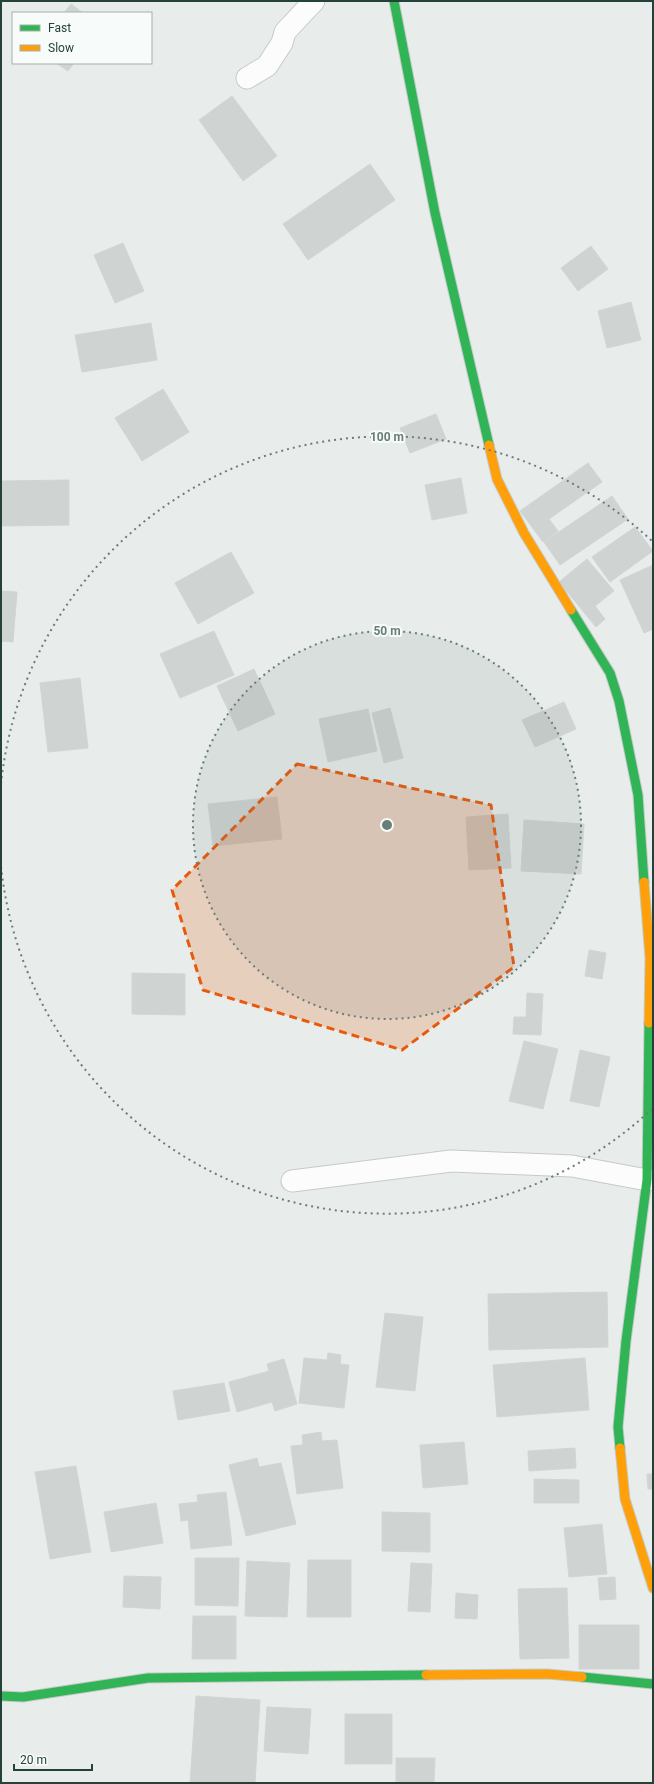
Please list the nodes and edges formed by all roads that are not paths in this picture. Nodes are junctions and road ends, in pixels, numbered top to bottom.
1 (314, 1) edge
2 (394, 1) edge
3 (247, 78) dead end
4 (647, 1180) junction
5 (292, 1181) dead end
6 (653, 1588) edge
7 (653, 1684) edge
8 (1, 1696) edge

1 - 3 street
2 - 4 street
4 - 5 street
4 - 6 street
7 - 8 street

